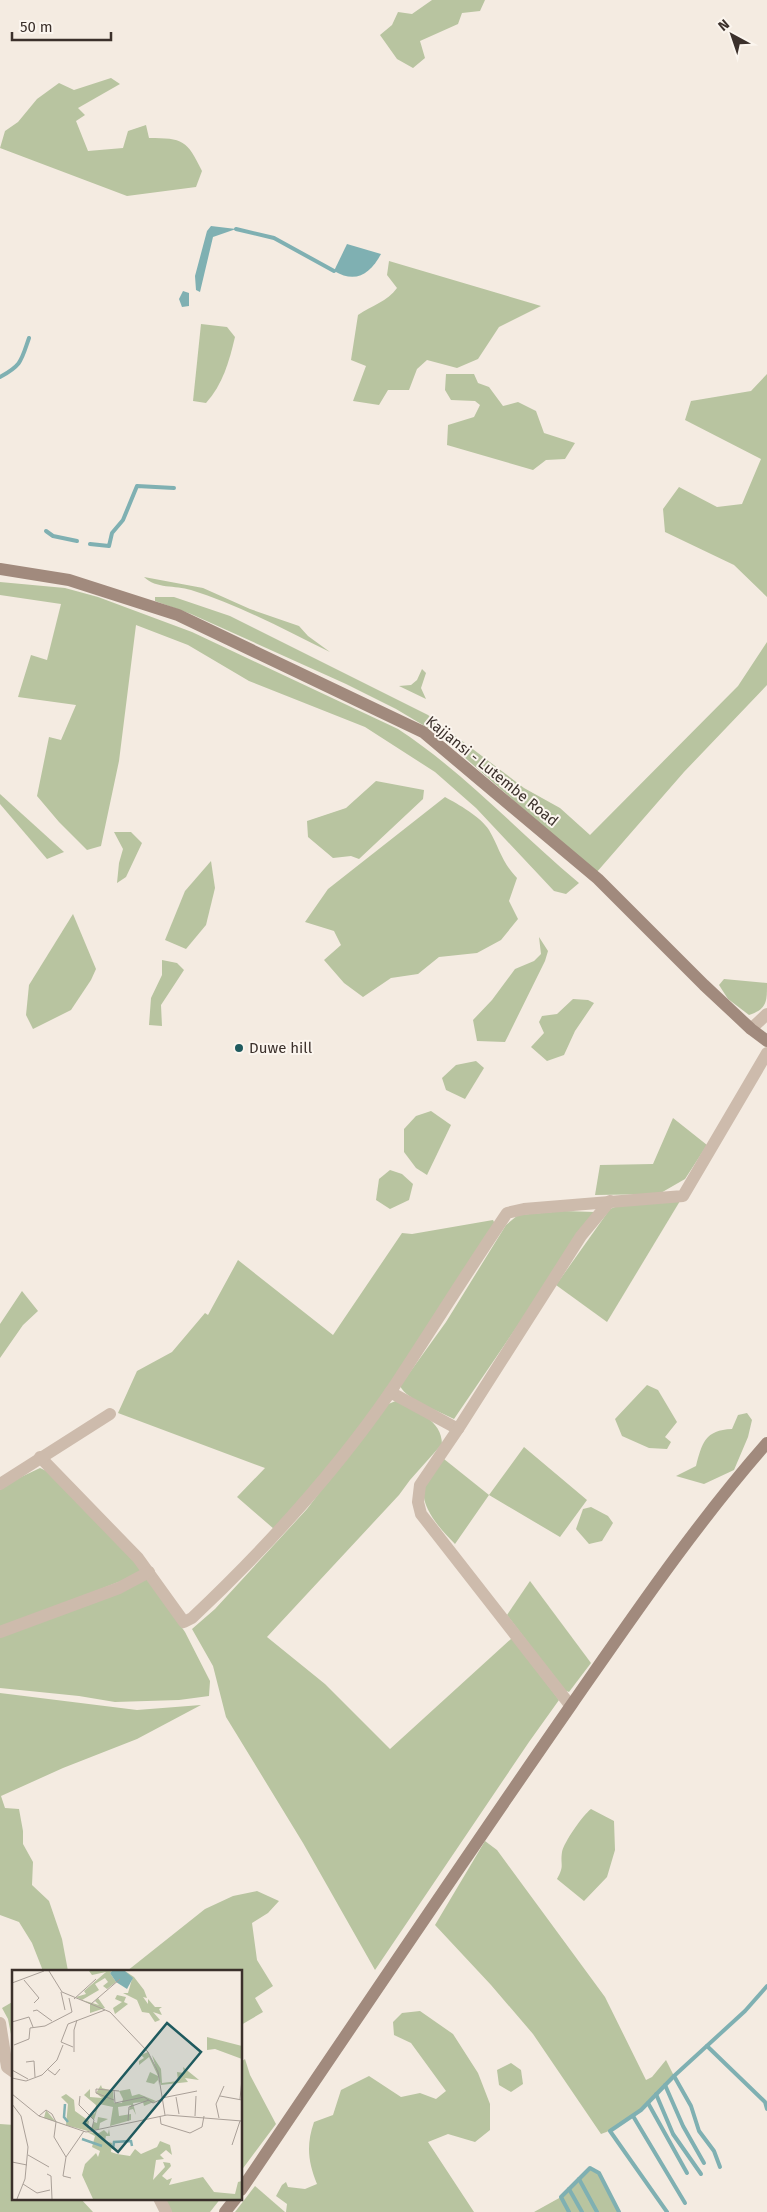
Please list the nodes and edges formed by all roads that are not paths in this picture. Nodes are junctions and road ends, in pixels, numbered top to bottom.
1 (0, 569) edge
2 (767, 1014) edge
3 (751, 1029) junction
4 (767, 1041) edge
5 (767, 1053) edge
6 (610, 1201) junction
7 (390, 1392) junction
8 (110, 1414) dead end
9 (458, 1429) junction
10 (767, 1443) edge
11 (40, 1457) junction
12 (0, 1484) edge
13 (149, 1572) junction
14 (0, 1632) edge
15 (570, 1705) junction
16 (0, 2023) edge
17 (12, 2071) edge
18 (242, 2189) edge
19 (160, 2200) edge
20 (234, 2200) edge
21 (166, 2212) edge
22 (225, 2212) edge

1 - 3 street, Kajjansi - Lutembe Road
2 - 3 street
3 - 4 street, Kajjansi - Lutembe Road
5 - 6 street
6 - 7 street
6 - 9 street
7 - 9 street
7 - 13 street
8 - 11 street
9 - 15 street
10 - 15 street
11 - 12 street
11 - 13 street
13 - 14 street
15 - 18 street
16 - 17 street
19 - 21 street
20 - 22 street

